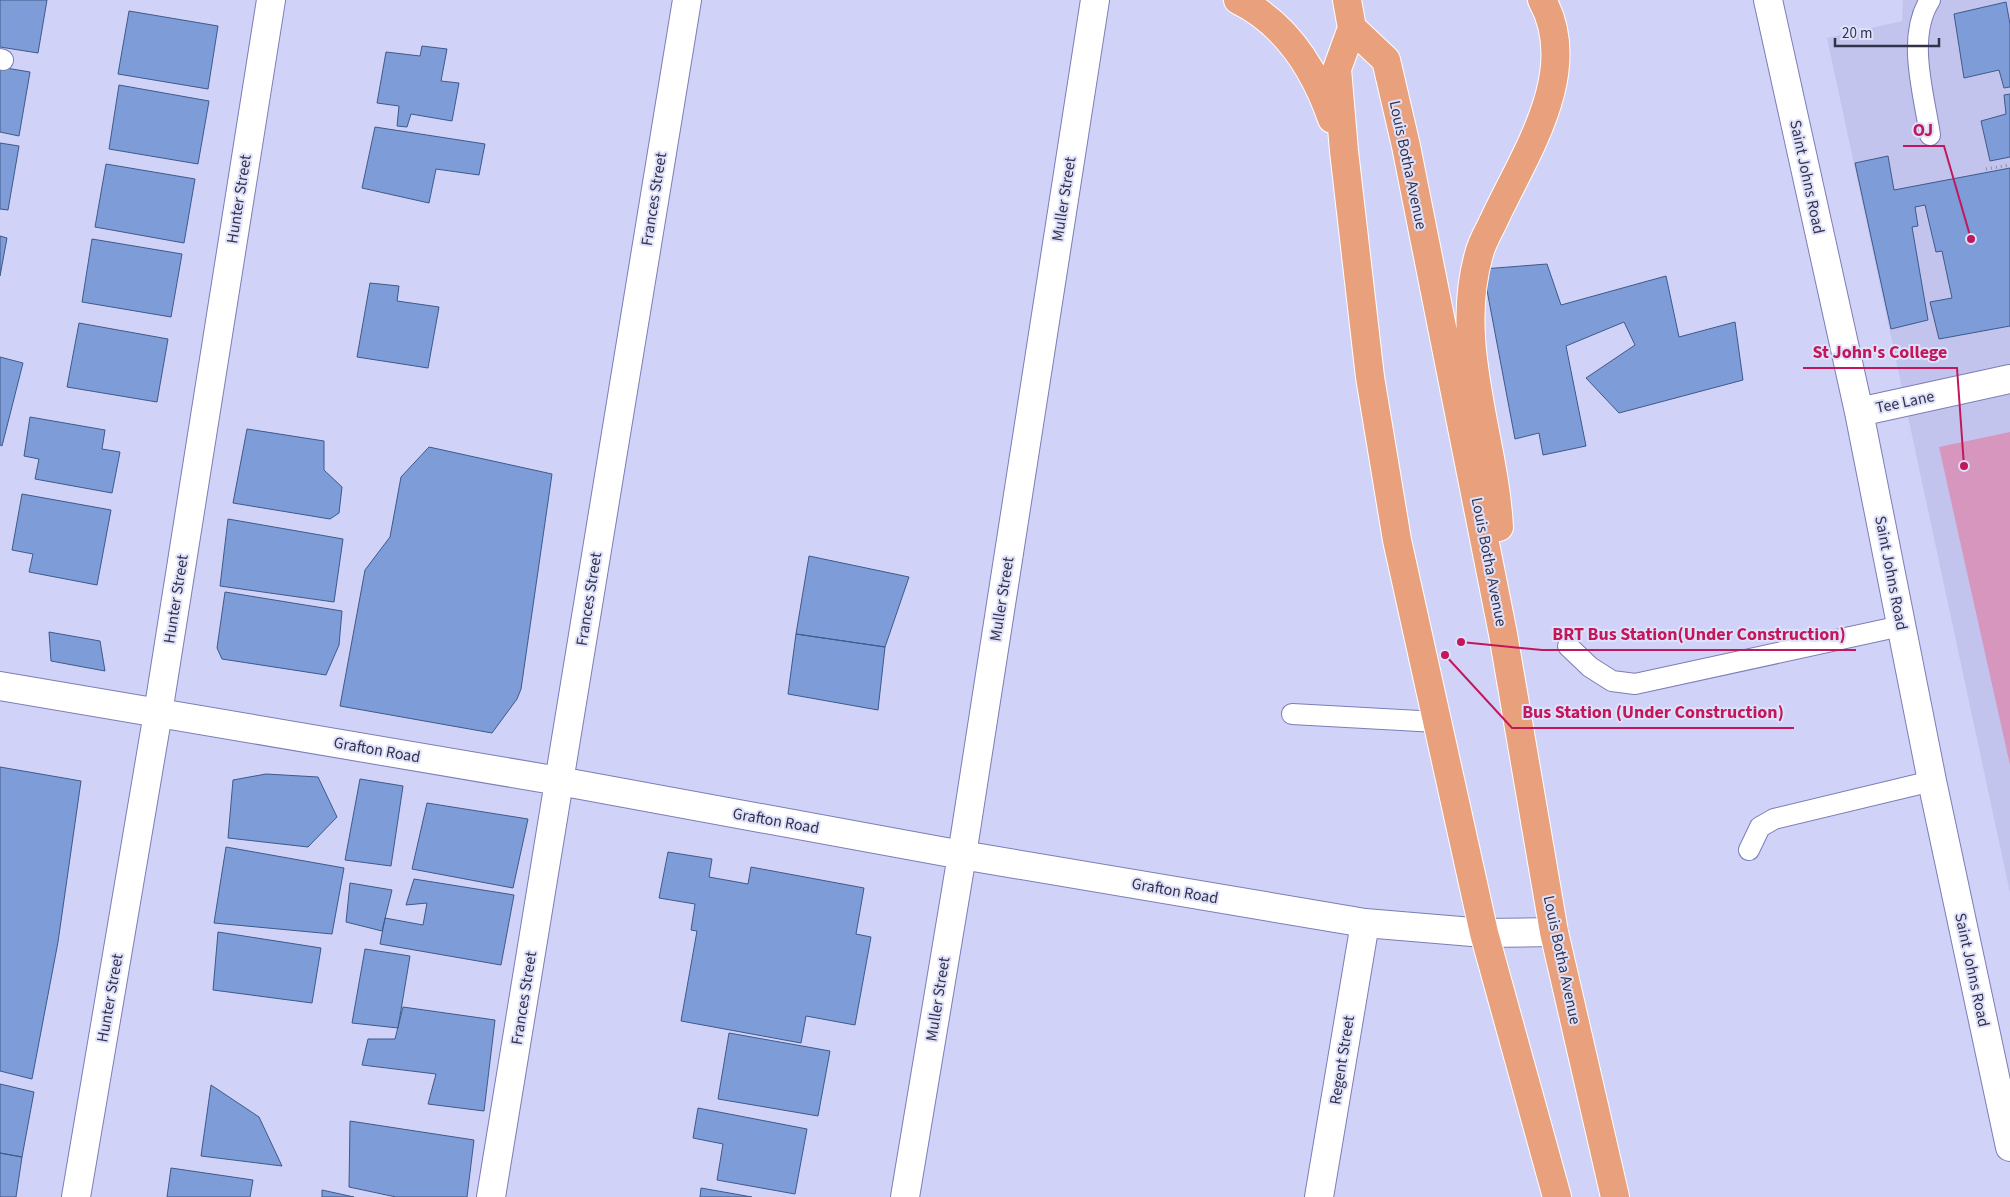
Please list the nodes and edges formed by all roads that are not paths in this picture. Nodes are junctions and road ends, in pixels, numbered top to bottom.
1 (271, 0) edge
2 (687, 0) edge
3 (1095, 0) edge
4 (1238, 0) edge
5 (1347, 0) edge
6 (1542, 0) edge
7 (1768, 0) edge
8 (1930, 0) edge
9 (1352, 28) junction
10 (1930, 135) dead end
11 (1344, 151) junction
12 (2010, 379) edge
13 (1859, 412) junction
14 (1901, 626) junction
15 (1504, 634) junction
16 (1568, 646) dead end
17 (0, 686) edge
18 (158, 713) junction
19 (1292, 714) dead end
20 (1437, 722) junction
21 (560, 781) junction
22 (1932, 781) junction
23 (1749, 850) dead end
24 (962, 855) junction
25 (1365, 923) junction
26 (1554, 932) junction
27 (1484, 933) junction
28 (2010, 1147) edge
29 (76, 1197) edge
30 (491, 1197) edge
31 (905, 1197) edge
32 (1319, 1197) edge
33 (1557, 1197) edge
34 (1615, 1197) edge

1 - 18 street, Hunter Street
2 - 21 street, Frances Street
3 - 24 street, Muller Street
4 - 11 main road
5 - 9 main road
6 - 15 main road
7 - 13 street, Saint Johns Road
8 - 10 lane
9 - 11 main road
9 - 15 main road, Louis Botha Avenue
11 - 20 main road
12 - 13 street, Tee Lane
13 - 14 street, Saint Johns Road
14 - 16 lane
14 - 22 street, Saint Johns Road
15 - 26 main road, Louis Botha Avenue
17 - 18 street, Grafton Road
18 - 21 street, Grafton Road
18 - 29 street, Hunter Street
19 - 20 lane
20 - 27 main road
21 - 24 street, Grafton Road
21 - 30 street, Frances Street
22 - 23 lane
22 - 28 street, Saint Johns Road
24 - 25 street, Grafton Road
24 - 31 street, Muller Street
25 - 27 street, Grafton Road
25 - 32 street, Regent Street
26 - 27 street, Grafton Road
26 - 34 main road, Louis Botha Avenue
27 - 33 main road

